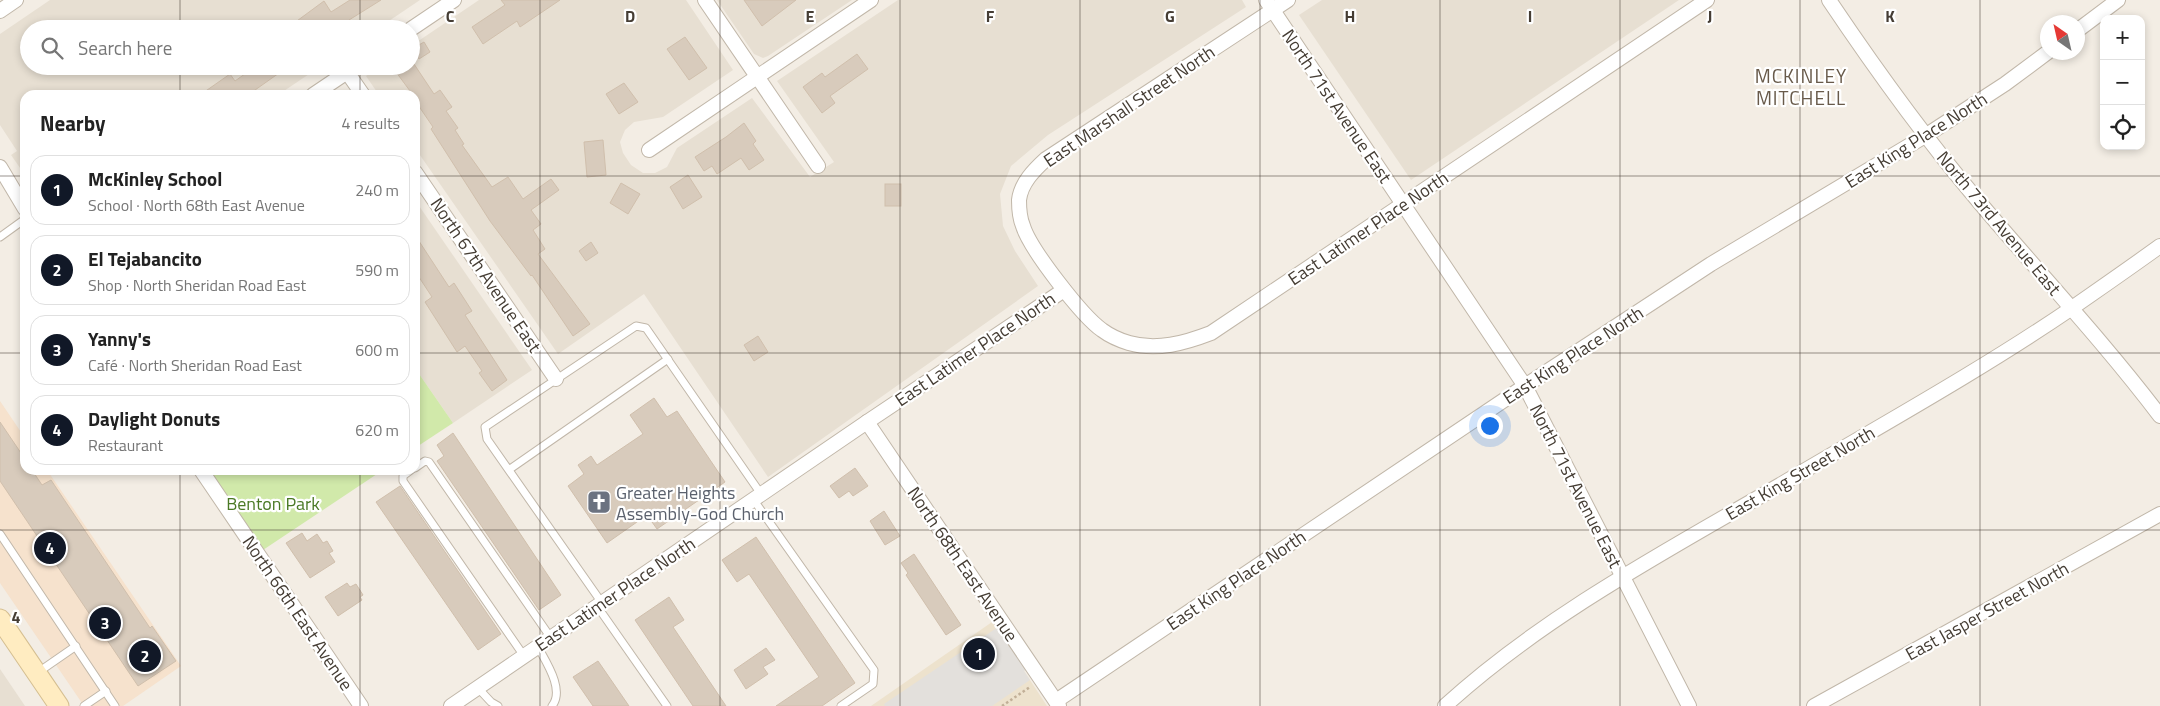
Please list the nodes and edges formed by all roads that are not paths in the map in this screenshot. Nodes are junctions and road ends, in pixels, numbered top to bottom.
1 (16, 0) edge
2 (454, 0) edge
3 (705, 0) edge
4 (871, 0) edge
5 (1288, 0) edge
6 (1707, 0) edge
7 (1828, 0) edge
8 (2118, 0) edge
9 (1269, 5) edge
10 (0, 11) edge
11 (420, 23) edge
12 (2085, 25) edge
13 (2040, 58) edge
14 (343, 75) edge
15 (355, 75) edge
16 (757, 77) junction
17 (320, 90) edge
18 (361, 90) edge
19 (1925, 136) junction
20 (649, 150) dead end
21 (818, 166) dead end
22 (0, 167) edge
23 (420, 179) edge
24 (20, 201) edge
25 (1403, 205) junction
26 (20, 223) edge
27 (0, 237) edge
28 (2160, 246) edge
29 (1064, 290) junction
30 (2071, 308) junction
31 (668, 360) junction
32 (556, 379) junction
33 (1525, 386) junction
34 (2160, 416) edge
35 (867, 422) junction
36 (420, 464) edge
37 (510, 469) junction
38 (204, 475) edge
39 (404, 475) edge
40 (757, 497) junction
41 (2160, 514) edge
42 (0, 534) edge
43 (1623, 577) junction
44 (599, 605) junction
45 (0, 619) edge
46 (551, 638) junction
47 (76, 646) junction
48 (538, 647) junction
49 (524, 656) junction
50 (36, 673) junction
51 (478, 688) junction
52 (106, 691) junction
53 (1057, 704) edge
54 (59, 706) edge
55 (84, 706) edge
56 (116, 706) edge
57 (361, 706) edge
58 (452, 706) edge
59 (498, 706) edge
60 (552, 706) edge
61 (666, 706) edge
62 (842, 706) edge
63 (1445, 706) edge
64 (1689, 706) edge
65 (1814, 706) edge

1 - 10 street
2 - 11 street
3 - 16 street
4 - 16 street
5 - 9 street, East Marshall Street North
6 - 25 street, East Latimer Place North
7 - 19 street, North 73rd Avenue East
8 - 12 street
9 - 25 street, North 71st Avenue East
9 - 29 street, East Marshall Street North
13 - 19 street, East King Place North
14 - 17 street
15 - 18 street
16 - 20 street
16 - 21 street
19 - 30 street, North 73rd Avenue East
19 - 33 street, East King Place North
22 - 24 street
23 - 32 street, North 67th Avenue East
25 - 29 street, East Latimer Place North
25 - 33 street, North 71st Avenue East
26 - 27 lane
28 - 30 street, East King Street North
29 - 35 street, East Latimer Place North
30 - 34 street, North 73rd Avenue East
30 - 43 street, East King Street North
31 - 32 lane
31 - 37 lane
31 - 40 lane
32 - 37 lane
33 - 43 street, North 71st Avenue East
33 - 53 street, East King Place North
35 - 40 street, East Latimer Place North
35 - 53 street, North 68th East Avenue
36 - 46 lane
37 - 44 lane
38 - 57 street, North 66th East Avenue
39 - 49 lane
40 - 44 street, East Latimer Place North
40 - 62 lane
41 - 65 street, East Jasper Street North
42 - 47 lane
43 - 63 street, East King Street North
43 - 64 street, North 71st Avenue East
44 - 46 street, East Latimer Place North
44 - 61 lane
45 - 50 main road
46 - 48 street, East Latimer Place North
47 - 50 lane
47 - 52 lane
48 - 49 street, East Latimer Place North
48 - 60 lane
49 - 51 street, East Latimer Place North
50 - 54 main road
51 - 58 street, East Latimer Place North
51 - 59 lane
52 - 55 lane
52 - 56 lane

